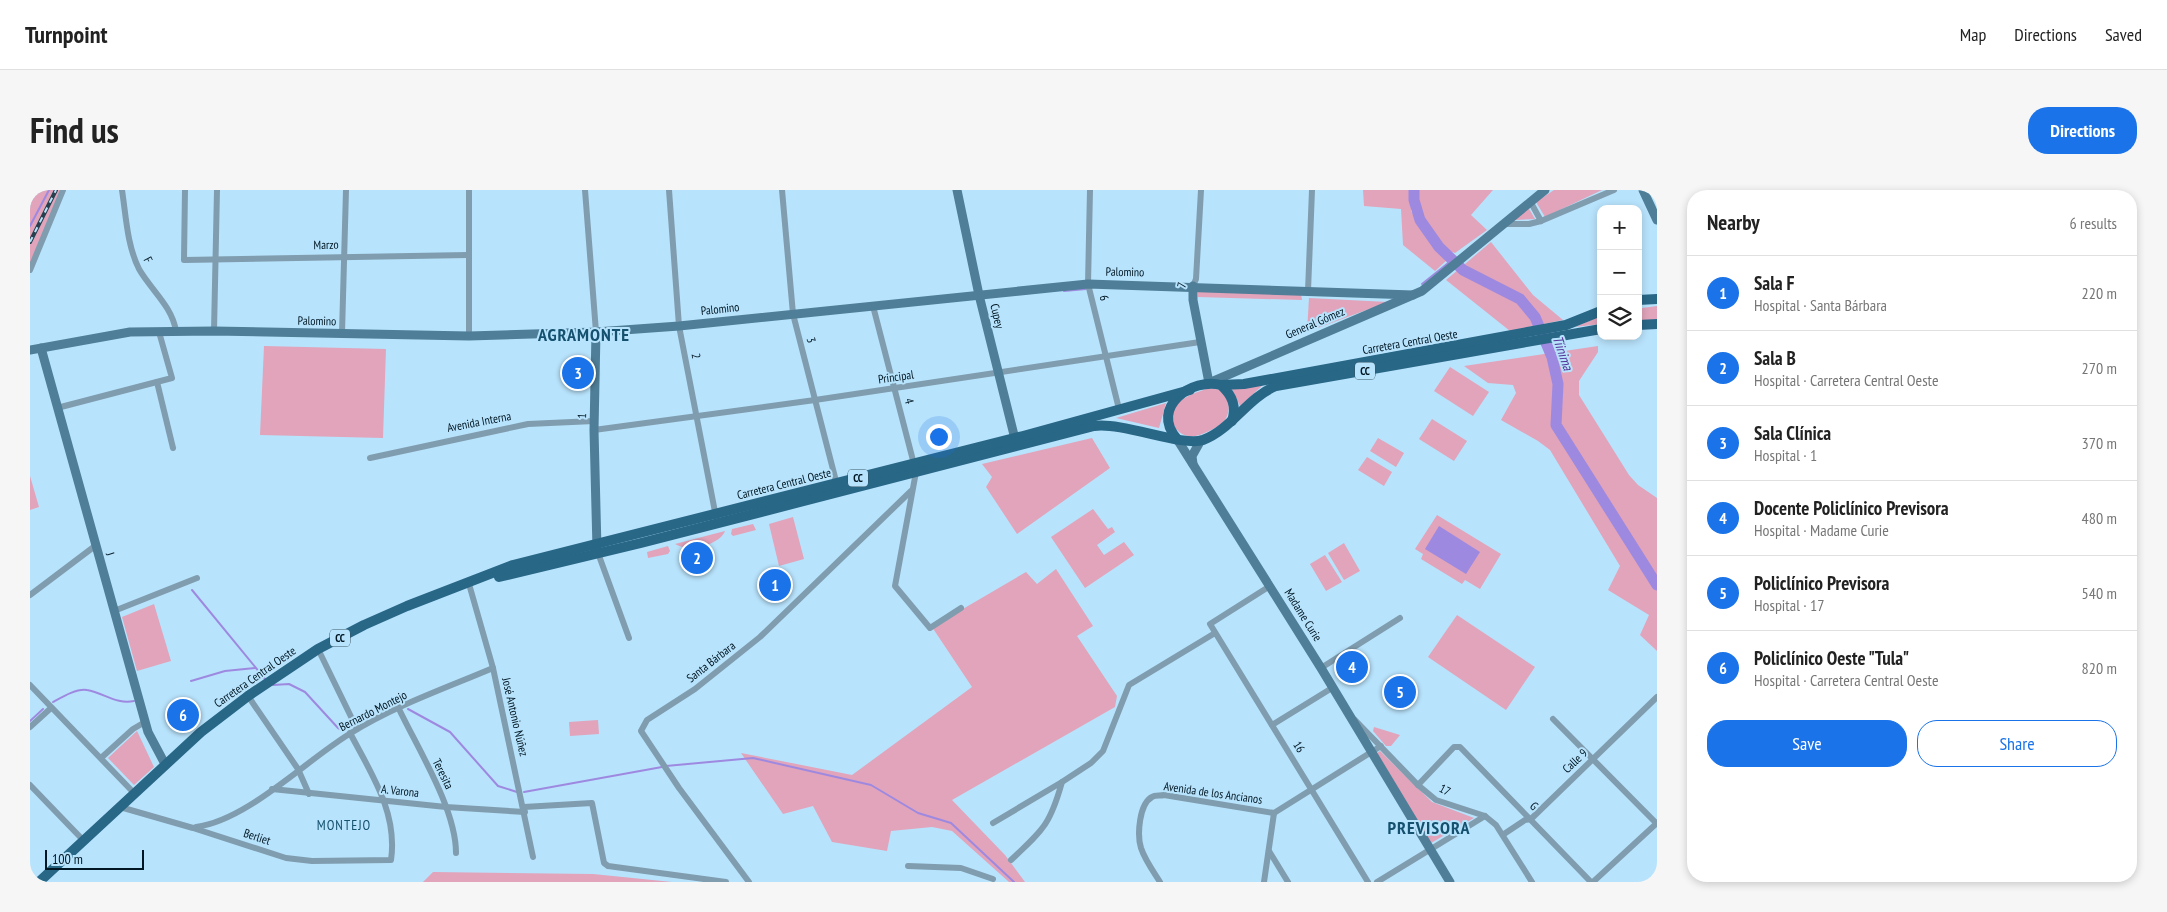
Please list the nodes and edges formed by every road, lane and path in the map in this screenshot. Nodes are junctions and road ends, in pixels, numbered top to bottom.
1 (63, 190) edge
2 (122, 190) edge
3 (185, 190) edge
4 (217, 190) edge
5 (346, 190) edge
6 (469, 190) edge
7 (585, 190) edge
8 (669, 190) edge
9 (782, 190) edge
10 (957, 190) edge
11 (1090, 190) edge
12 (1201, 190) edge
13 (1312, 190) edge
14 (1545, 190) edge
15 (1614, 190) edge
16 (1642, 190) edge
17 (1530, 201) junction
18 (1657, 220) edge
19 (1542, 221) junction
20 (1504, 224) junction
21 (468, 255) junction
22 (344, 256) junction
23 (216, 258) junction
24 (30, 270) edge
25 (1088, 284) junction
26 (1193, 286) junction
27 (1308, 291) junction
28 (979, 295) junction
29 (1413, 295) junction
30 (1657, 298) edge
31 (1642, 300) edge
32 (873, 306) junction
33 (1597, 313) edge
34 (793, 314) junction
35 (1657, 324) edge
36 (1642, 325) edge
37 (679, 326) junction
38 (1597, 329) edge
39 (1567, 330) junction
40 (176, 331) junction
41 (214, 331) junction
42 (159, 332) junction
43 (596, 332) junction
44 (342, 334) junction
45 (469, 336) junction
46 (1509, 340) junction
47 (1200, 342) junction
48 (41, 348) junction
49 (30, 350) edge
50 (1106, 356) junction
51 (998, 374) junction
52 (157, 382) junction
53 (1209, 383) junction
54 (1221, 385) junction
55 (894, 389) junction
56 (1190, 390) junction
57 (816, 400) junction
58 (57, 408) junction
59 (1119, 409) junction
60 (1166, 416) junction
61 (696, 417) junction
62 (1232, 421) junction
63 (594, 425) junction
64 (1160, 435) junction
65 (1177, 439) junction
66 (1201, 440) junction
67 (1016, 442) junction
68 (173, 448) dead end
69 (370, 458) dead end
70 (1194, 466) junction
71 (915, 468) junction
72 (838, 488) junction
73 (912, 491) junction
74 (717, 519) junction
75 (95, 546) junction
76 (597, 549) junction
77 (196, 578) dead end
78 (471, 583) junction
79 (1270, 586) junction
80 (30, 596) edge
81 (960, 608) dead end
82 (114, 611) junction
83 (1400, 618) dead end
84 (1215, 633) junction
85 (629, 638) dead end
86 (318, 650) junction
87 (493, 668) junction
88 (1321, 668) junction
89 (30, 685) edge
90 (1332, 688) junction
91 (248, 696) junction
92 (1657, 697) edge
93 (52, 708) junction
94 (399, 709) junction
95 (1346, 710) junction
96 (1553, 719) dead end
97 (145, 722) junction
98 (1272, 725) junction
99 (30, 727) edge
100 (358, 729) junction
101 (350, 733) junction
102 (1381, 746) junction
103 (1372, 752) junction
104 (101, 758) junction
105 (1594, 760) junction
106 (165, 764) junction
107 (298, 770) junction
108 (1062, 782) junction
109 (30, 785) edge
110 (1418, 785) junction
111 (272, 789) junction
112 (1312, 790) junction
113 (134, 793) junction
114 (309, 794) junction
115 (385, 800) junction
116 (120, 807) junction
117 (446, 807) junction
118 (525, 810) junction
119 (1274, 813) junction
120 (1485, 816) junction
121 (1531, 819) junction
122 (993, 823) dead end
123 (1657, 823) edge
124 (194, 828) junction
125 (1504, 834) junction
126 (84, 841) junction
127 (1430, 850) junction
128 (1269, 851) junction
129 (456, 853) dead end
130 (534, 857) dead end
131 (1011, 860) dead end
132 (908, 866) dead end
133 (993, 879) edge
134 (39, 882) edge
135 (726, 882) edge
136 (749, 882) edge
137 (1160, 882) edge
138 (1264, 882) edge
139 (1288, 882) edge
140 (1368, 882) edge
141 (1377, 882) edge
142 (1450, 882) edge
143 (1532, 882) edge
144 (1592, 882) edge

1 - 24 street
2 - 40 street, F
3 - 23 street, Marzo
4 - 23 street
5 - 22 street
6 - 21 street
7 - 43 street, 1
8 - 37 street, 2
9 - 34 street, 3
10 - 28 street, Cupey
11 - 25 street, 6
12 - 26 street, 7
13 - 27 street
14 - 17 street
15 - 19 street
16 - 18 street
17 - 19 street
17 - 20 street
19 - 20 street
20 - 29 street, General Gómez
21 - 22 street, Marzo
21 - 45 street
22 - 23 street, Marzo
22 - 44 street
23 - 41 street
25 - 26 street, Palomino
25 - 28 street, Palomino
25 - 50 street, 6
26 - 27 street, Palomino
26 - 47 street, 7
27 - 29 street, Palomino
28 - 32 street, Palomino
28 - 51 street, Cupey
29 - 53 street, General Gómez
30 - 31 main road
32 - 34 street, Palomino
32 - 55 street, 4
33 - 39 main road, Carretera Central Oeste / CC
34 - 37 street, Palomino
34 - 57 street, 3
35 - 36 main road
37 - 43 street, Palomino
37 - 61 street, 2
38 - 39 main road, Carretera Central Oeste / CC
39 - 46 main road, Carretera Central Oeste / CC
40 - 41 street, Palomino
40 - 42 street, Palomino
41 - 44 street, Palomino
42 - 48 street, Palomino
42 - 52 street
43 - 45 street, Palomino
43 - 63 street, 1
44 - 45 street, Palomino
46 - 54 main road, Carretera Central Oeste / CC
46 - 62 main road, Carretera Central Oeste / CC
47 - 50 street, Principal
47 - 53 street, 7
48 - 49 street, Palomino
48 - 58 street, J
50 - 51 street, Principal
50 - 59 street, 6
51 - 55 street, Principal
51 - 67 street, Cupey
52 - 58 street
52 - 68 street
53 - 54 main road, CC
53 - 56 main road, CC
54 - 62 main road
55 - 57 street, Principal
55 - 71 street, 4
56 - 59 main road, Carretera Central Oeste / CC
56 - 60 main road, CC
57 - 61 street, Principal
57 - 72 street, 3
58 - 75 street, J
59 - 67 main road, Carretera Central Oeste / CC
60 - 64 main road
60 - 65 main road
61 - 63 street, Principal
61 - 74 street, 2
62 - 66 main road, CC
63 - 69 street, Avenida Interna
63 - 76 street, 1
64 - 65 main road, Carretera Central Oeste / CC
64 - 67 main road, Carretera Central Oeste / CC
65 - 66 main road, CC
65 - 70 street, Madame Curie
66 - 70 street
67 - 71 main road, Carretera Central Oeste / CC
70 - 79 street, Madame Curie
71 - 72 main road, Carretera Central Oeste / CC
71 - 73 street
72 - 74 main road, Carretera Central Oeste / CC
73 - 81 street
73 - 136 street, Santa Bárbara
74 - 76 main road, Carretera Central Oeste / CC
75 - 80 street
75 - 82 street, J
76 - 78 main road, Carretera Central Oeste / CC
76 - 85 street, 1
77 - 82 street
78 - 86 main road, Carretera Central Oeste / CC
78 - 87 street, José Antonio Núñez
79 - 84 street, 16
79 - 88 street, Madame Curie
82 - 97 street, J
83 - 88 street
84 - 98 street, 16
84 - 108 street
86 - 91 main road, Carretera Central Oeste / CC
86 - 100 street
87 - 94 street, Bernardo Montejo
87 - 118 street, José Antonio Núñez
88 - 90 street, Madame Curie
89 - 93 street
90 - 95 street, Madame Curie
90 - 98 street
91 - 106 main road, Carretera Central Oeste / CC
91 - 107 street
92 - 105 street, Calle 9
93 - 99 street
93 - 104 street
94 - 100 street, Bernardo Montejo
94 - 117 street, Teresita
95 - 102 street, 17
95 - 103 street, Madame Curie
96 - 105 street
97 - 104 street
97 - 106 street, J
98 - 112 street, 16
100 - 101 street, Bernardo Montejo
101 - 107 street, Bernardo Montejo
101 - 115 street
102 - 103 street
102 - 110 street, 17
103 - 112 street
103 - 127 street, Madame Curie
104 - 113 street
105 - 121 street, Calle 9
105 - 123 street
106 - 113 main road, Carretera Central Oeste / CC
107 - 111 street, Bernardo Montejo
107 - 114 street
108 - 122 street
108 - 131 street
109 - 126 street
110 - 120 street, 17
110 - 121 street, G
111 - 114 street, A. Varona
111 - 124 street, Bernardo Montejo
112 - 119 street
112 - 140 street, 16
113 - 116 main road, Carretera Central Oeste / CC
114 - 115 street, A. Varona
115 - 117 street, A. Varona
115 - 124 street, Berliet
116 - 124 street, Berliet
116 - 126 main road, Carretera Central Oeste / CC
117 - 118 street, A. Varona
117 - 129 street, Teresita
118 - 130 street, José Antonio Núñez
118 - 135 street, A. Varona
119 - 128 street
119 - 137 street, Avenida de los Ancianos
120 - 125 street, 17
120 - 127 street
121 - 125 street, Calle 9
121 - 144 street, G
123 - 144 street
125 - 143 street, 17
126 - 134 main road, Carretera Central Oeste / CC
127 - 141 street
127 - 142 street, Madame Curie
128 - 138 street
128 - 139 street
132 - 133 street

